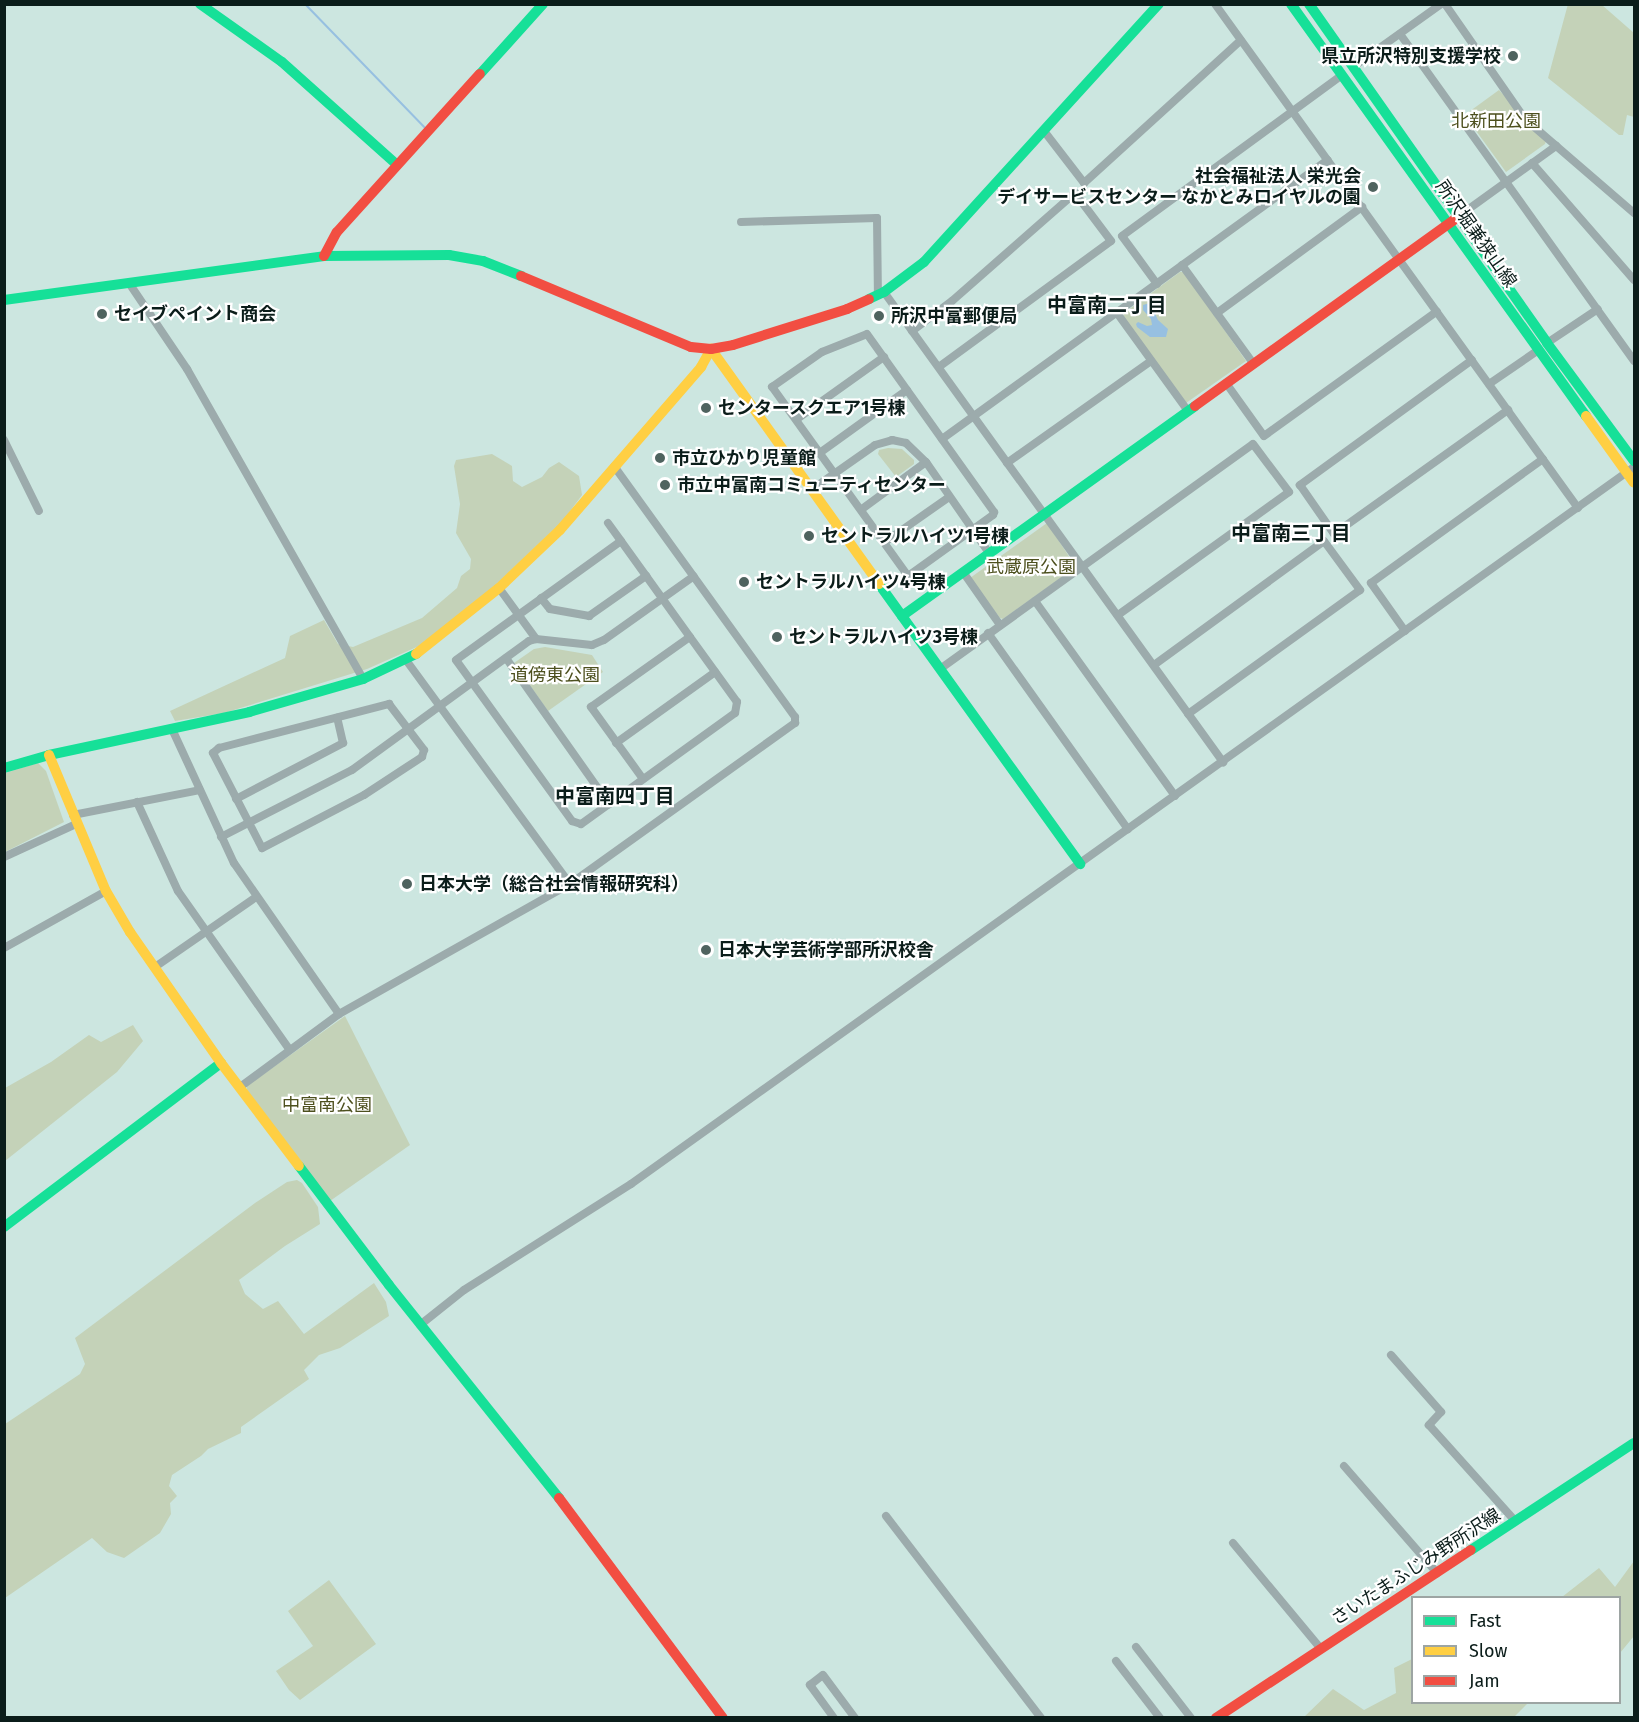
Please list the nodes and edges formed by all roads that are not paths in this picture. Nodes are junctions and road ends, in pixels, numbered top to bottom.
1 (200, 4) edge
2 (543, 4) edge
3 (1160, 4) edge
4 (1215, 4) edge
5 (1291, 4) edge
6 (1309, 4) edge
7 (1443, 4) edge
8 (1400, 34) junction
9 (1241, 40) junction
10 (1353, 68) junction
11 (1341, 76) junction
12 (1292, 111) junction
13 (1044, 131) junction
14 (1556, 146) junction
15 (1328, 160) junction
16 (1532, 163) junction
17 (397, 165) junction
18 (1506, 182) junction
19 (1362, 207) junction
20 (1635, 213) edge
21 (1459, 216) junction
22 (741, 222) dead end
23 (1448, 224) junction
24 (324, 256) junction
25 (1400, 259) junction
26 (1182, 265) junction
27 (1635, 280) edge
28 (129, 283) junction
29 (1157, 284) junction
30 (881, 294) junction
31 (4, 300) edge
32 (1598, 309) junction
33 (1437, 311) junction
34 (1117, 313) junction
35 (1217, 313) junction
36 (912, 331) junction
37 (1547, 343) junction
38 (711, 349) junction
39 (1537, 351) junction
40 (884, 357) junction
41 (1472, 360) junction
42 (1151, 361) junction
43 (1635, 361) edge
44 (1253, 363) junction
45 (939, 367) junction
46 (1226, 383) junction
47 (1490, 384) junction
48 (907, 390) junction
49 (1508, 410) junction
50 (1188, 411) junction
51 (974, 415) junction
52 (796, 419) junction
53 (942, 439) junction
54 (4, 440) edge
55 (821, 452) junction
56 (1543, 459) junction
57 (1635, 461) edge
58 (926, 462) junction
59 (1007, 463) junction
60 (614, 466) junction
61 (1631, 470) edge
62 (836, 473) junction
63 (1635, 483) edge
64 (811, 490) junction
65 (950, 497) junction
66 (1578, 508) junction
67 (862, 509) junction
68 (39, 511) dead end
69 (1046, 514) junction
70 (608, 524) dead end
71 (973, 530) junction
72 (621, 541) junction
73 (885, 542) junction
74 (989, 553) junction
75 (1083, 566) junction
76 (963, 572) junction
77 (646, 576) junction
78 (694, 576) junction
79 (499, 588) junction
80 (541, 598) junction
81 (663, 599) junction
82 (1035, 601) junction
83 (519, 614) junction
84 (1118, 615) junction
85 (902, 616) junction
86 (1000, 625) junction
87 (1405, 631) junction
88 (988, 633) junction
89 (690, 637) junction
90 (536, 639) junction
91 (506, 658) junction
92 (406, 660) junction
93 (1154, 664) junction
94 (940, 669) junction
95 (715, 672) junction
96 (363, 679) junction
97 (471, 683) junction
98 (440, 706) junction
99 (1188, 714) junction
100 (338, 718) junction
101 (172, 729) junction
102 (408, 729) junction
103 (616, 743) junction
104 (48, 755) junction
105 (1223, 762) junction
106 (4, 768) edge
107 (643, 779) junction
108 (200, 789) junction
109 (1175, 796) junction
110 (236, 799) junction
111 (136, 802) junction
112 (609, 804) junction
113 (74, 819) junction
114 (248, 823) junction
115 (1128, 829) junction
116 (221, 837) junction
117 (4, 857) edge
118 (1080, 864) junction
119 (570, 885) junction
120 (106, 891) junction
121 (256, 897) junction
122 (206, 931) junction
123 (4, 948) edge
124 (155, 967) junction
125 (339, 1014) junction
126 (289, 1049) junction
127 (221, 1063) junction
128 (240, 1087) junction
129 (4, 1227) edge
130 (420, 1324) junction
131 (1391, 1355) dead end
132 (1635, 1443) edge
133 (1344, 1466) dead end
134 (886, 1516) dead end
135 (1515, 1521) junction
136 (1233, 1543) dead end
137 (1437, 1574) junction
138 (1136, 1647) dead end
139 (1321, 1649) junction
140 (1116, 1661) dead end
141 (723, 1718) edge
142 (834, 1718) edge
143 (855, 1718) edge
144 (1041, 1718) edge
145 (1160, 1718) edge
146 (1191, 1718) edge
147 (1216, 1718) edge

1 - 17 street
2 - 17 street
3 - 13 street
4 - 9 street
5 - 11 street, 所沢堀兼狭山線
6 - 10 street, 所沢堀兼狭山線
7 - 8 street
7 - 14 street
8 - 10 street
8 - 18 street
9 - 12 street
9 - 13 street
10 - 21 street, 所沢堀兼狭山線
11 - 12 street
11 - 23 street, 所沢堀兼狭山線
12 - 15 street
12 - 29 street
13 - 30 street
14 - 16 street
14 - 20 street
15 - 19 street
15 - 26 street
16 - 18 street
16 - 27 street
17 - 24 street
18 - 21 street
18 - 32 street
19 - 25 street
19 - 35 street
21 - 23 street
21 - 37 street, 所沢堀兼狭山線
22 - 30 street
23 - 25 street
23 - 39 street, 所沢堀兼狭山線
24 - 28 street
24 - 38 street
25 - 33 street
25 - 44 street
26 - 29 street
26 - 35 street
28 - 31 street
28 - 96 street
29 - 34 street
30 - 36 street
30 - 38 street
32 - 37 street
32 - 43 street
33 - 41 street
33 - 46 street
34 - 42 street
34 - 51 street
35 - 44 street
36 - 45 street
36 - 45 street
37 - 57 street, 所沢堀兼狭山線
38 - 60 street
38 - 64 street
39 - 47 street
39 - 61 street, 所沢堀兼狭山線
40 - 48 street
40 - 52 street
40 - 52 street
41 - 47 street
41 - 49 street
42 - 50 street
42 - 59 street
44 - 46 street
45 - 51 street
46 - 50 street
47 - 49 street
48 - 53 street
48 - 55 street
49 - 56 street
50 - 69 street
51 - 53 street
51 - 59 street
52 - 55 street
53 - 71 street
54 - 68 street
55 - 62 street
56 - 66 street
56 - 87 street
58 - 62 street
58 - 65 street
58 - 67 street
59 - 69 street
60 - 78 street
60 - 79 street
61 - 63 street, 所沢堀兼狭山線
61 - 66 street
62 - 64 street
62 - 67 street
64 - 85 street
65 - 71 street
65 - 73 street
66 - 87 street
67 - 73 street
69 - 74 street
69 - 75 street
70 - 72 street
71 - 73 street
71 - 74 street
72 - 77 street
72 - 80 street
74 - 76 street
75 - 82 street
75 - 84 street
75 - 84 street
76 - 85 street
76 - 86 street
77 - 80 street
77 - 81 street
78 - 81 street
78 - 119 street
79 - 83 street
79 - 92 street
80 - 83 street
81 - 89 street
81 - 90 street
82 - 86 street
82 - 109 street
83 - 90 street
83 - 97 street
84 - 93 street
85 - 94 street
86 - 88 street
87 - 105 street
88 - 94 street
88 - 115 street
89 - 95 street
89 - 103 street
90 - 91 street
91 - 97 street
91 - 112 street
92 - 96 street
92 - 98 street
93 - 99 street
93 - 99 street
94 - 118 street
95 - 103 street
95 - 107 street
96 - 101 street
97 - 98 street
97 - 112 street
98 - 102 street
98 - 119 street
99 - 105 street
100 - 102 street
100 - 110 street
100 - 110 street
101 - 104 street
101 - 108 street
102 - 114 street
102 - 114 street
103 - 107 street
104 - 106 street
104 - 113 street
105 - 109 street
107 - 112 street
108 - 111 street
108 - 116 street
109 - 115 street
110 - 114 street
111 - 113 street
111 - 122 street
113 - 117 street
113 - 120 street
114 - 116 street
115 - 118 street
116 - 121 street
118 - 130 street
119 - 125 street
120 - 123 street
120 - 124 street
121 - 122 street
121 - 125 street
122 - 124 street
122 - 126 street
124 - 127 street
125 - 126 street
126 - 128 street
127 - 128 street
127 - 129 street
128 - 130 street
130 - 141 street
131 - 135 street
132 - 135 street, さいたまふじみ野所沢線
133 - 137 street
134 - 144 street
135 - 137 street, さいたまふじみ野所沢線
136 - 139 street
137 - 139 street, さいたまふじみ野所沢線
138 - 146 street
139 - 147 street, さいたまふじみ野所沢線
140 - 145 street
142 - 143 street

